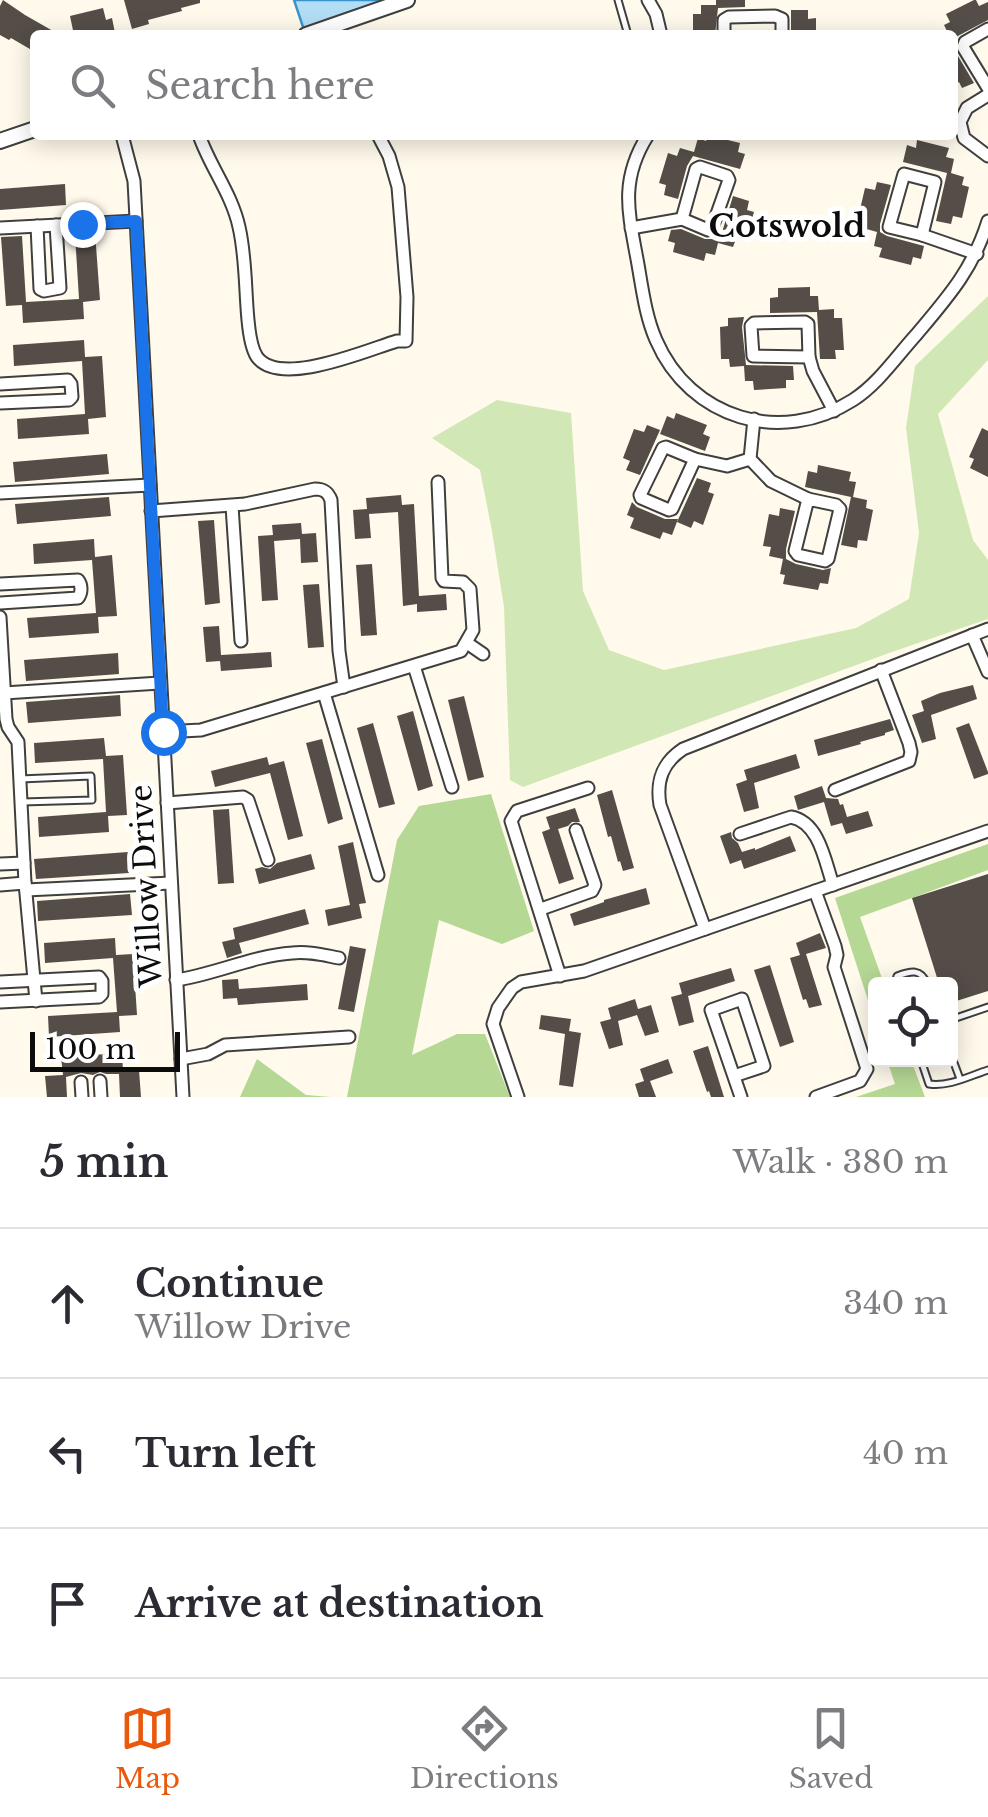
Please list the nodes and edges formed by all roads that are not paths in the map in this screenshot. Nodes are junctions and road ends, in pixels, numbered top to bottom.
1 (408, 0) edge
2 (618, 0) edge
3 (650, 2) edge
4 (988, 29) edge
5 (334, 30) edge
6 (627, 30) edge
7 (660, 30) edge
8 (724, 30) edge
9 (782, 30) edge
10 (988, 92) edge
11 (30, 130) edge
12 (0, 140) edge
13 (123, 140) edge
14 (201, 140) edge
15 (381, 140) edge
16 (645, 140) edge
17 (988, 156) edge
18 (682, 219) junction
19 (988, 220) edge
20 (136, 221) junction
21 (56, 225) junction
22 (37, 226) junction
23 (0, 228) edge
24 (631, 228) junction
25 (922, 235) junction
26 (977, 254) junction
27 (809, 357) junction
28 (0, 384) edge
29 (0, 404) edge
30 (834, 411) junction
31 (754, 419) junction
32 (750, 459) junction
33 (696, 460) junction
34 (438, 482) dead end
35 (150, 485) junction
36 (0, 494) edge
37 (808, 498) junction
38 (232, 506) junction
39 (151, 511) junction
40 (0, 584) edge
41 (0, 604) edge
42 (0, 617) edge
43 (988, 629) edge
44 (972, 635) junction
45 (240, 642) dead end
46 (467, 643) junction
47 (484, 654) dead end
48 (414, 666) junction
49 (880, 670) junction
50 (988, 672) edge
51 (160, 683) junction
52 (344, 687) junction
53 (4, 693) junction
54 (324, 694) junction
55 (163, 732) junction
56 (20, 778) junction
57 (452, 787) dead end
58 (588, 788) dead end
59 (835, 790) dead end
60 (22, 802) junction
61 (167, 803) junction
62 (576, 830) dead end
63 (988, 832) edge
64 (740, 834) dead end
65 (268, 860) dead end
66 (24, 863) junction
67 (0, 864) edge
68 (378, 874) dead end
69 (171, 883) junction
70 (0, 885) edge
71 (833, 885) junction
72 (26, 887) junction
73 (816, 891) junction
74 (540, 909) junction
75 (705, 929) junction
76 (339, 958) dead end
77 (560, 976) junction
78 (897, 977) edge
79 (924, 977) edge
80 (34, 980) junction
81 (176, 980) junction
82 (0, 982) edge
83 (36, 1001) junction
84 (0, 1002) edge
85 (988, 1007) edge
86 (958, 1017) edge
87 (349, 1036) dead end
88 (180, 1060) junction
89 (923, 1067) edge
90 (955, 1067) edge
91 (988, 1070) edge
92 (734, 1076) junction
93 (960, 1080) junction
94 (100, 1081) dead end
95 (82, 1082) dead end
96 (82, 1097) edge
97 (101, 1097) edge
98 (183, 1097) edge
99 (518, 1097) edge
100 (741, 1097) edge
101 (816, 1097) edge

1 - 5 street
2 - 6 lane
3 - 7 street
4 - 10 street
8 - 9 street
10 - 17 street
11 - 12 street
13 - 20 street, Willow Drive
14 - 15 street
16 - 24 street
18 - 18 street
18 - 24 street
19 - 26 street
20 - 21 street
20 - 35 street, Willow Drive
21 - 22 street
21 - 22 street
22 - 23 street
24 - 31 street
25 - 25 street
25 - 26 street
26 - 30 street
27 - 27 street
27 - 30 street
28 - 29 street
30 - 31 street
31 - 32 street
32 - 33 street
32 - 37 street
33 - 33 street
34 - 46 street
35 - 36 street
35 - 39 street, Willow Drive
37 - 37 street
38 - 39 street
38 - 45 street
38 - 52 street
39 - 51 street, Willow Drive
40 - 41 street
42 - 53 street
43 - 44 street
44 - 49 street
44 - 50 street
46 - 47 street
46 - 48 street
48 - 52 street
48 - 57 street
49 - 59 street
49 - 75 street
51 - 53 street
51 - 55 street, Willow Drive
52 - 54 street
53 - 56 street
54 - 55 street
54 - 68 street
55 - 61 street, Willow Drive
56 - 60 street
56 - 60 lane
58 - 74 street
60 - 66 street
61 - 65 street
61 - 69 street, Willow Drive
62 - 74 street
63 - 71 street
64 - 71 street
66 - 67 street
66 - 72 street
69 - 72 street
69 - 81 street, Willow Drive
70 - 72 street
71 - 73 street
72 - 80 street
73 - 75 street
73 - 101 street
74 - 77 street
75 - 77 street
76 - 81 street
77 - 99 street
78 - 79 lane
80 - 82 street
80 - 83 street
80 - 83 street
81 - 88 street, Willow Drive
83 - 84 street
85 - 86 lane
87 - 88 street
88 - 98 street, Willow Drive
89 - 93 lane
90 - 93 lane
91 - 93 lane
92 - 92 street
92 - 100 street
94 - 97 street
95 - 96 street

